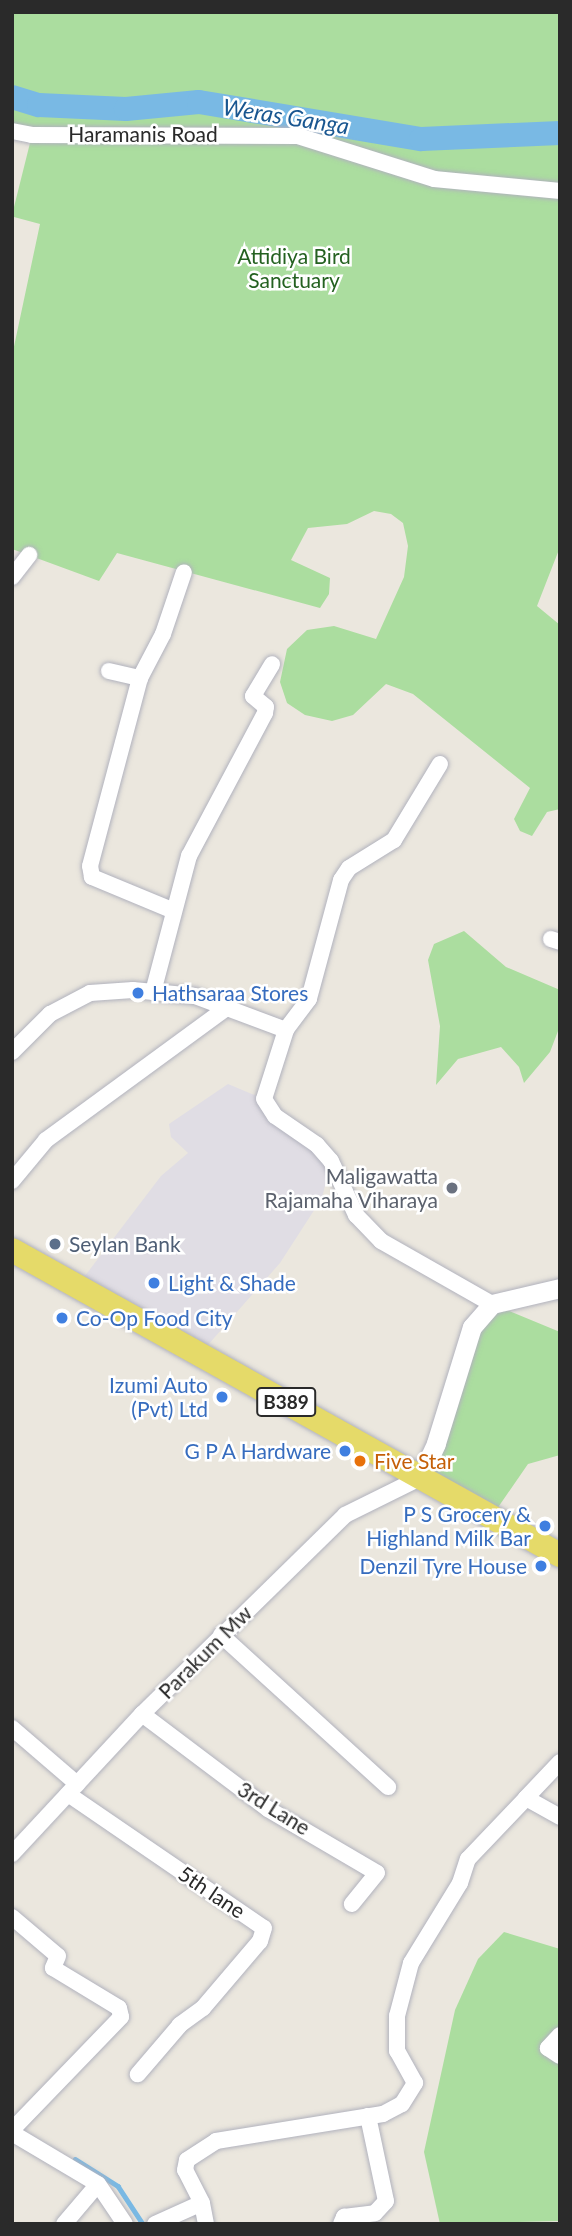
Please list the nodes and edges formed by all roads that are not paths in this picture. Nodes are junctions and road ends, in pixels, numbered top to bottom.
1 (12, 131) edge
2 (560, 191) edge
3 (29, 555) dead end
4 (184, 572) dead end
5 (12, 577) edge
6 (272, 664) dead end
7 (109, 671) dead end
8 (139, 678) junction
9 (440, 764) dead end
10 (174, 911) junction
11 (153, 992) junction
12 (229, 1006) junction
13 (286, 1030) junction
14 (12, 1052) edge
15 (12, 1181) edge
16 (12, 1250) edge
17 (560, 1288) edge
18 (492, 1304) junction
19 (420, 1478) junction
20 (560, 1555) edge
21 (221, 1635) junction
22 (142, 1714) junction
23 (12, 1728) edge
24 (560, 1762) edge
25 (388, 1787) dead end
26 (73, 1789) junction
27 (526, 1798) junction
28 (560, 1817) edge
29 (12, 1854) edge
30 (352, 1903) dead end
31 (12, 1917) edge
32 (560, 2035) edge
33 (560, 2056) edge
34 (138, 2074) dead end
35 (368, 2116) junction
36 (12, 2132) edge
37 (98, 2184) junction
38 (202, 2203) junction
39 (64, 2224) edge
40 (125, 2224) edge
41 (155, 2224) edge
42 (206, 2224) edge
43 (341, 2224) edge

1 - 2 street, Haramanis Road
3 - 5 street
4 - 8 street
6 - 10 street
7 - 8 street
8 - 10 street
9 - 13 street
10 - 11 street
11 - 12 street
11 - 14 street
12 - 13 street
12 - 15 street
13 - 18 street
16 - 19 main road, B389
17 - 18 street
18 - 19 street
19 - 20 main road, B389
19 - 21 street, Parakum Mw
21 - 22 street, Parakum Mw
21 - 25 street
22 - 26 street, Parakum Mw
22 - 30 street, 3rd Lane
23 - 26 street
24 - 27 street
26 - 29 street, Parakum Mw
26 - 34 street, 5th lane
27 - 28 street
27 - 35 street
31 - 36 street
32 - 33 street
35 - 38 street
35 - 43 street
36 - 37 street
37 - 39 street
37 - 40 street
38 - 41 street
38 - 42 street

